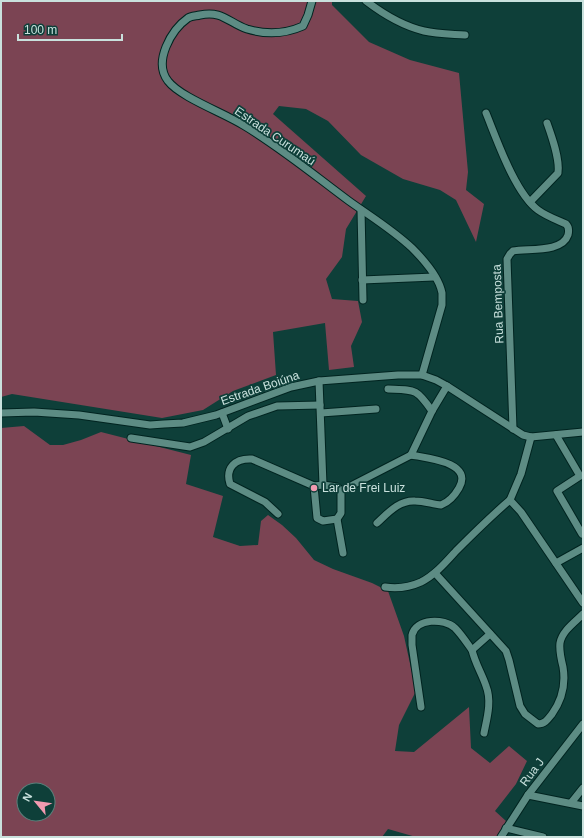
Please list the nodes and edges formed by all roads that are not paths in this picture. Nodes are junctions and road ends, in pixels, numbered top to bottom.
1 (312, 1) edge
2 (366, 1) edge
3 (465, 35) dead end
4 (486, 113) dead end
5 (547, 123) dead end
6 (530, 202) junction
7 (361, 210) junction
8 (434, 277) junction
9 (362, 280) junction
10 (363, 300) dead end
11 (422, 375) junction
12 (319, 381) junction
13 (447, 386) junction
14 (388, 389) dead end
15 (320, 405) junction
16 (376, 409) dead end
17 (432, 411) junction
18 (1, 413) edge
19 (222, 413) junction
20 (321, 413) junction
21 (228, 429) junction
22 (513, 429) junction
23 (583, 432) edge
24 (556, 435) junction
25 (531, 437) junction
26 (131, 438) dead end
27 (411, 455) junction
28 (323, 485) junction
29 (314, 486) junction
30 (341, 491) junction
31 (510, 500) junction
32 (278, 514) dead end
33 (337, 519) junction
34 (377, 523) dead end
35 (582, 534) dead end
36 (583, 548) edge
37 (343, 553) dead end
38 (556, 563) junction
39 (434, 573) junction
40 (385, 588) dead end
41 (583, 603) edge
42 (583, 614) edge
43 (490, 634) junction
44 (472, 650) junction
45 (421, 707) dead end
46 (583, 724) edge
47 (484, 733) dead end
48 (583, 788) edge
49 (528, 795) junction
50 (571, 803) junction
51 (583, 806) edge
52 (506, 828) junction
53 (501, 837) edge
54 (543, 837) edge

1 - 7 street, Estrada Curumaú
2 - 3 street
4 - 6 street, Rua Bemposta
5 - 6 street
6 - 22 street, Rua Bemposta
7 - 8 street, Estrada Curumaú
7 - 9 street
8 - 9 street
8 - 11 street, Estrada Curumaú
9 - 10 street
11 - 12 street, Estrada Boiúna
11 - 13 street, Estrada Boiúna
12 - 15 street
12 - 19 street, Estrada Boiúna
13 - 17 street
13 - 22 street, Estrada Boiúna
14 - 17 street
15 - 20 street
15 - 21 street
16 - 20 street
17 - 27 street
18 - 19 street, Estrada Boiúna
19 - 21 street
20 - 28 street
21 - 26 street
22 - 25 street, Estrada Boiúna
23 - 24 street, Estrada Boiúna
24 - 25 street, Estrada Boiúna
24 - 35 street
25 - 31 street
27 - 30 street
27 - 34 street
28 - 29 street
28 - 30 street
29 - 32 street
29 - 33 street
30 - 33 street
31 - 38 street
31 - 39 street
33 - 37 street
36 - 38 street
38 - 41 street
39 - 40 street
39 - 43 street
42 - 43 street
43 - 44 street
44 - 45 street
44 - 47 street
46 - 49 street, Rua J
48 - 50 street
49 - 50 street
49 - 52 street, Rua J
50 - 51 street
52 - 53 street, Rua J
52 - 54 street

